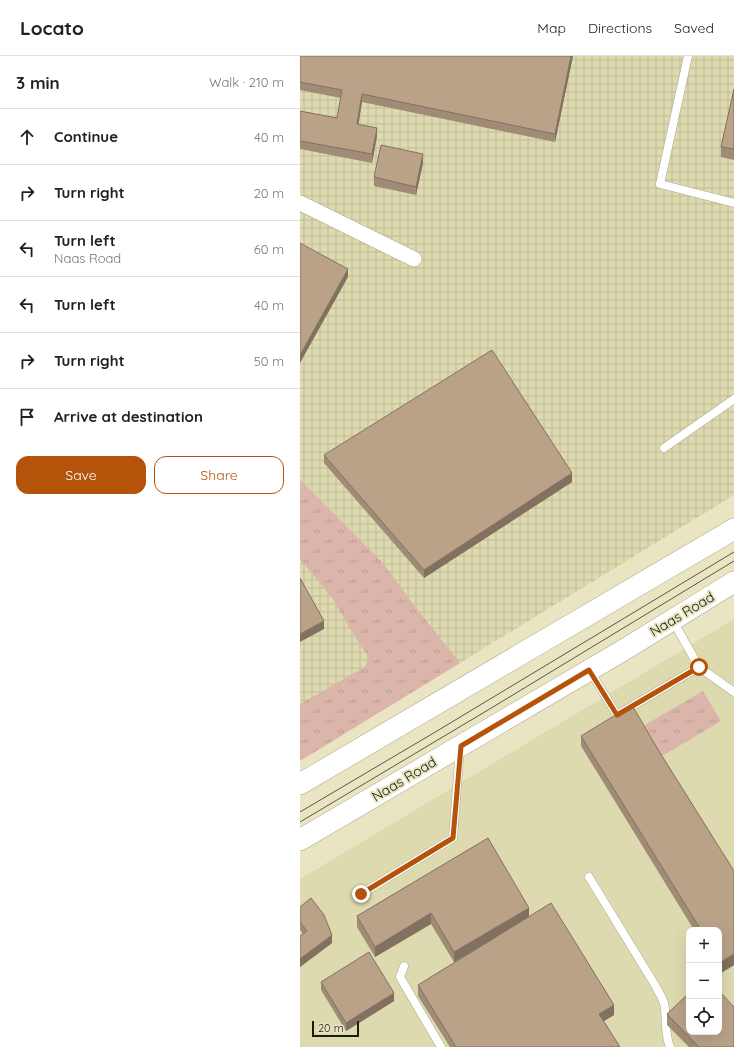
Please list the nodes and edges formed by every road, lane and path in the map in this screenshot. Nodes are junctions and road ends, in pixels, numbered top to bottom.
1 (688, 56) edge
2 (300, 203) edge
3 (734, 203) edge
4 (414, 259) dead end
5 (734, 399) edge
6 (664, 448) dead end
7 (734, 529) edge
8 (734, 582) edge
9 (672, 620) junction
10 (699, 667) junction
11 (589, 670) junction
12 (734, 692) edge
13 (461, 746) junction
14 (300, 784) edge
15 (300, 840) edge
16 (589, 877) dead end
17 (361, 894) dead end
18 (404, 966) dead end
19 (441, 1047) edge
20 (670, 1047) edge

1 - 3 lane
2 - 4 street
5 - 6 lane
7 - 14 main road
8 - 9 main road, Naas Road
9 - 10 lane
9 - 11 main road, Naas Road
10 - 11 lane
10 - 12 lane
11 - 13 main road, Naas Road
13 - 15 main road, Naas Road
13 - 17 lane
16 - 20 lane
18 - 19 lane

